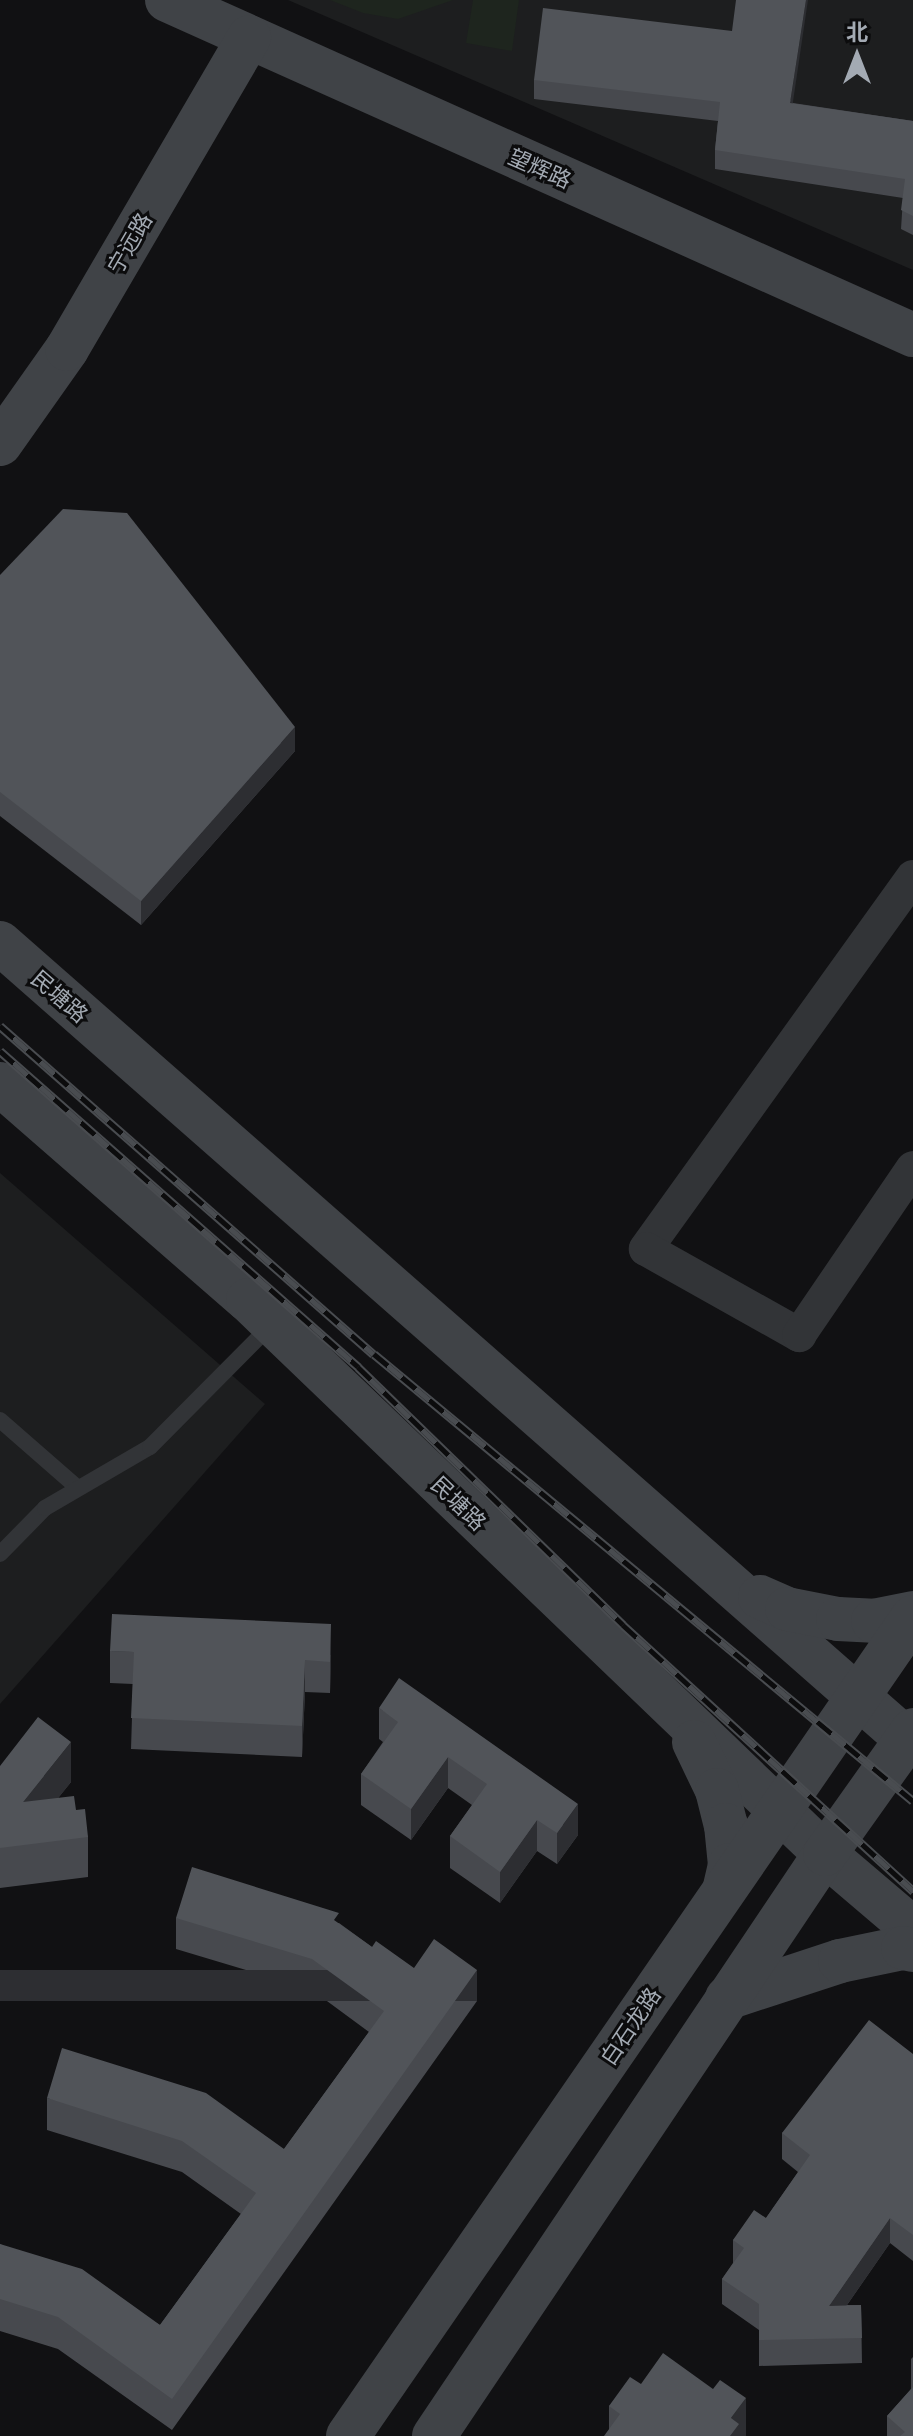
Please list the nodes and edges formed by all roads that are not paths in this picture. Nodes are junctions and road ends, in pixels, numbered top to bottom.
1 (167, 0) edge
2 (249, 37) junction
3 (913, 335) edge
4 (0, 444) edge
5 (913, 877) edge
6 (0, 943) edge
7 (0, 1084) edge
8 (913, 1168) edge
9 (272, 1324) junction
10 (0, 1420) edge
11 (78, 1488) junction
12 (0, 1554) edge
13 (735, 1586) junction
14 (913, 1615) edge
15 (859, 1694) junction
16 (682, 1718) junction
17 (911, 1738) edge
18 (778, 1809) junction
19 (825, 1854) junction
20 (725, 1887) junction
21 (913, 1929) edge
22 (913, 1950) edge
23 (727, 1998) junction
24 (348, 2436) edge
25 (434, 2436) edge

1 - 2 main road, 望辉路
2 - 3 main road, 望辉路
2 - 4 main road, 宁远路
5 - 8 street
6 - 13 main road, 民塘路
7 - 9 main road, 民塘路
9 - 11 lane
9 - 16 main road, 民塘路
10 - 11 lane
11 - 12 lane
13 - 14 main road
13 - 15 main road, 民塘路
14 - 15 main road, 白石龙路
15 - 17 main road, 民塘路
15 - 18 main road, 白石龙路
16 - 18 main road, 民塘路
16 - 20 main road
17 - 19 main road
18 - 19 main road, 民塘路
18 - 20 main road, 白石龙路
19 - 21 main road, 民塘路
19 - 23 main road
20 - 24 main road, 白石龙路
22 - 23 main road
23 - 25 main road

